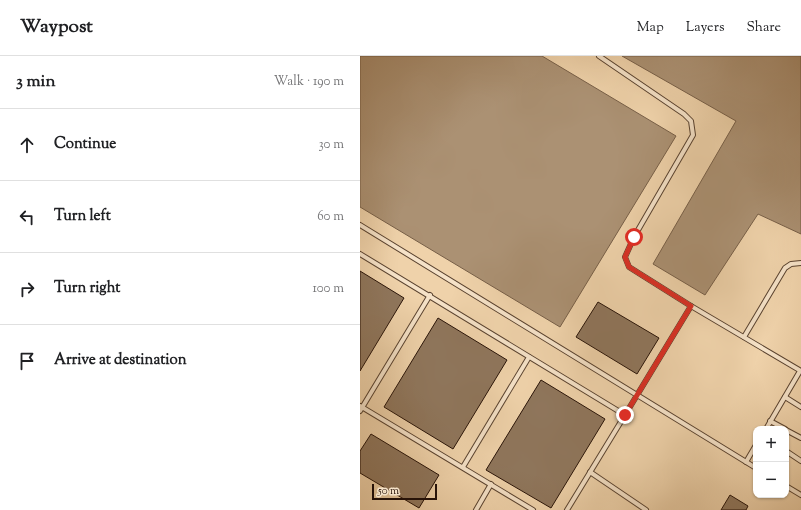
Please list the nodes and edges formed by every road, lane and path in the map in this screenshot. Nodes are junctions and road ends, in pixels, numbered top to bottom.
1 (599, 56) edge
2 (360, 225) edge
3 (360, 254) edge
4 (801, 263) edge
5 (430, 296) junction
6 (691, 306) junction
7 (744, 337) junction
8 (529, 357) junction
9 (800, 371) edge
10 (638, 396) junction
11 (784, 397) junction
12 (801, 407) edge
13 (361, 408) edge
14 (625, 415) junction
15 (770, 421) junction
16 (768, 426) edge
17 (779, 426) edge
18 (789, 431) edge
19 (801, 438) edge
20 (753, 450) edge
21 (789, 453) edge
22 (801, 461) edge
23 (746, 462) junction
24 (753, 466) edge
25 (462, 467) junction
26 (590, 472) junction
27 (491, 484) junction
28 (789, 488) edge
29 (801, 495) edge
30 (476, 510) edge
31 (533, 510) edge
32 (567, 510) edge
33 (646, 510) edge

1 - 6 lane
2 - 10 lane
3 - 5 lane
4 - 7 lane
5 - 8 lane
5 - 13 lane
6 - 7 lane
6 - 10 lane
7 - 9 lane
8 - 14 lane
8 - 25 lane
9 - 11 lane
10 - 14 lane
10 - 23 lane
11 - 12 lane
11 - 15 lane
13 - 25 lane
14 - 26 lane
15 - 16 lane
15 - 17 lane
18 - 19 lane
20 - 23 lane
21 - 22 lane
23 - 24 lane
25 - 27 lane
26 - 32 lane
26 - 33 lane
27 - 30 lane
27 - 31 lane
28 - 29 lane

